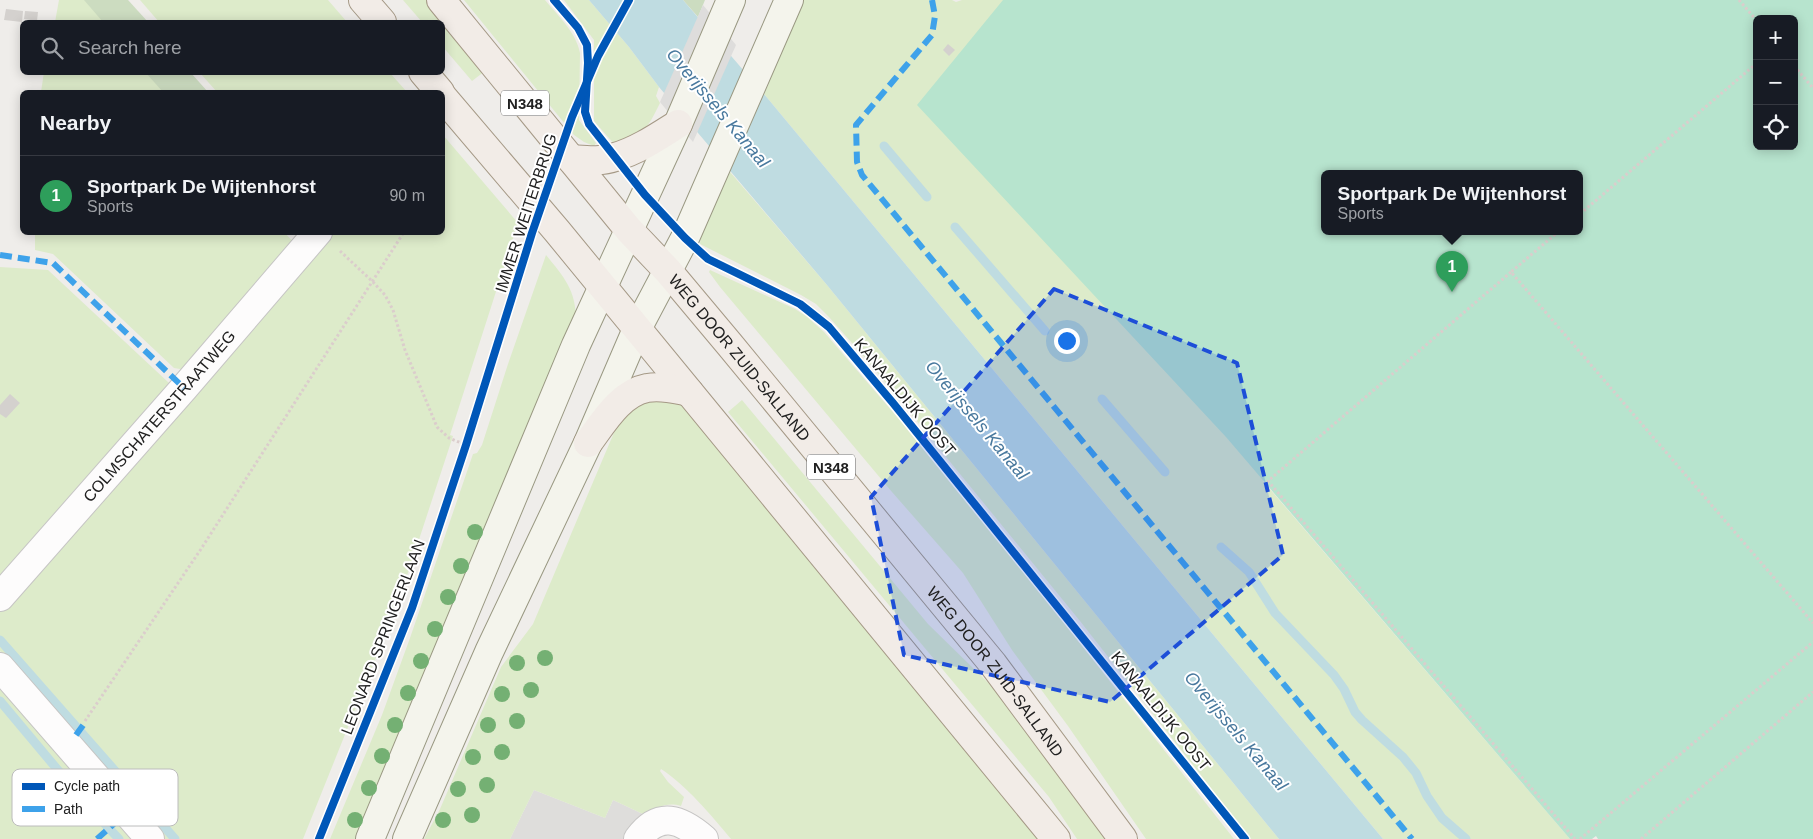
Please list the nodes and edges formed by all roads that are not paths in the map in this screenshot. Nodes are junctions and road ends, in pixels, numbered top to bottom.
1 (363, 0) edge
2 (441, 0) edge
3 (731, 0) edge
4 (789, 0) edge
5 (380, 20) edge
6 (426, 75) edge
7 (438, 90) edge
8 (445, 100) edge
9 (678, 124) junction
10 (572, 159) junction
11 (629, 230) junction
12 (326, 238) edge
13 (668, 271) junction
14 (603, 287) junction
15 (637, 329) junction
16 (689, 392) junction
17 (588, 443) junction
18 (0, 597) edge
19 (0, 667) edge
20 (89, 769) edge
21 (139, 826) edge
22 (150, 839) edge
23 (370, 839) edge
24 (407, 839) edge
25 (638, 839) edge
26 (704, 839) edge
27 (1056, 839) edge
28 (1123, 839) edge

1 - 5 main road
2 - 10 main road, WEG DOOR ZUID-SALLAND / N348
3 - 9 street
4 - 13 street
6 - 7 main road
8 - 14 main road
9 - 10 main road
9 - 11 street
10 - 11 main road, WEG DOOR ZUID-SALLAND / N348
11 - 13 main road, WEG DOOR ZUID-SALLAND / N348
11 - 14 street
12 - 18 street, COLMSCHATERSTRAATWEG
13 - 15 street
13 - 28 main road, WEG DOOR ZUID-SALLAND / N348
14 - 15 main road
14 - 23 street
15 - 16 main road
15 - 17 street
16 - 17 main road
16 - 27 main road
17 - 24 street
19 - 20 street
21 - 22 street
25 - 26 street

